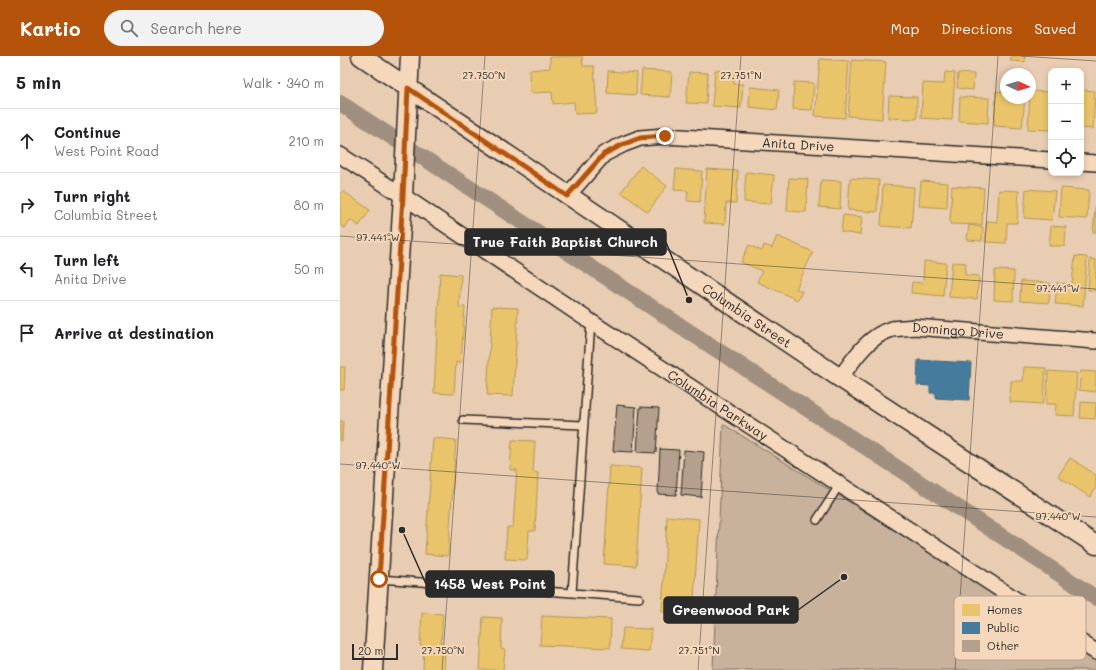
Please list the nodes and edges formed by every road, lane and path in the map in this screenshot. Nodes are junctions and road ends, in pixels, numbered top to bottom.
1 (361, 56) edge
2 (410, 56) edge
3 (408, 88) junction
4 (340, 155) edge
5 (1048, 160) edge
6 (1084, 162) edge
7 (1096, 163) edge
8 (403, 196) junction
9 (567, 196) junction
10 (591, 322) junction
11 (1096, 341) edge
12 (840, 378) junction
13 (463, 420) dead end
14 (583, 426) junction
15 (840, 484) junction
16 (817, 520) dead end
17 (1096, 545) edge
18 (379, 579) junction
19 (572, 593) junction
20 (1011, 596) edge
21 (639, 598) dead end
22 (1086, 645) edge
23 (1096, 652) edge
24 (373, 670) edge

1 - 3 street, Columbia Street
2 - 3 street
3 - 8 street
3 - 9 street, Columbia Street
4 - 8 street, Columbia Parkway
5 - 9 street, Anita Drive
6 - 7 street
8 - 10 street, Columbia Parkway
8 - 18 street
9 - 12 street, Columbia Street
10 - 14 lane
10 - 15 street, Columbia Parkway
11 - 12 street, Domingo Drive
12 - 17 street, Columbia Street
13 - 14 lane
14 - 19 lane
15 - 16 lane
15 - 20 street, Columbia Parkway
18 - 19 lane
18 - 24 street
19 - 21 lane
22 - 23 street, Columbia Parkway

